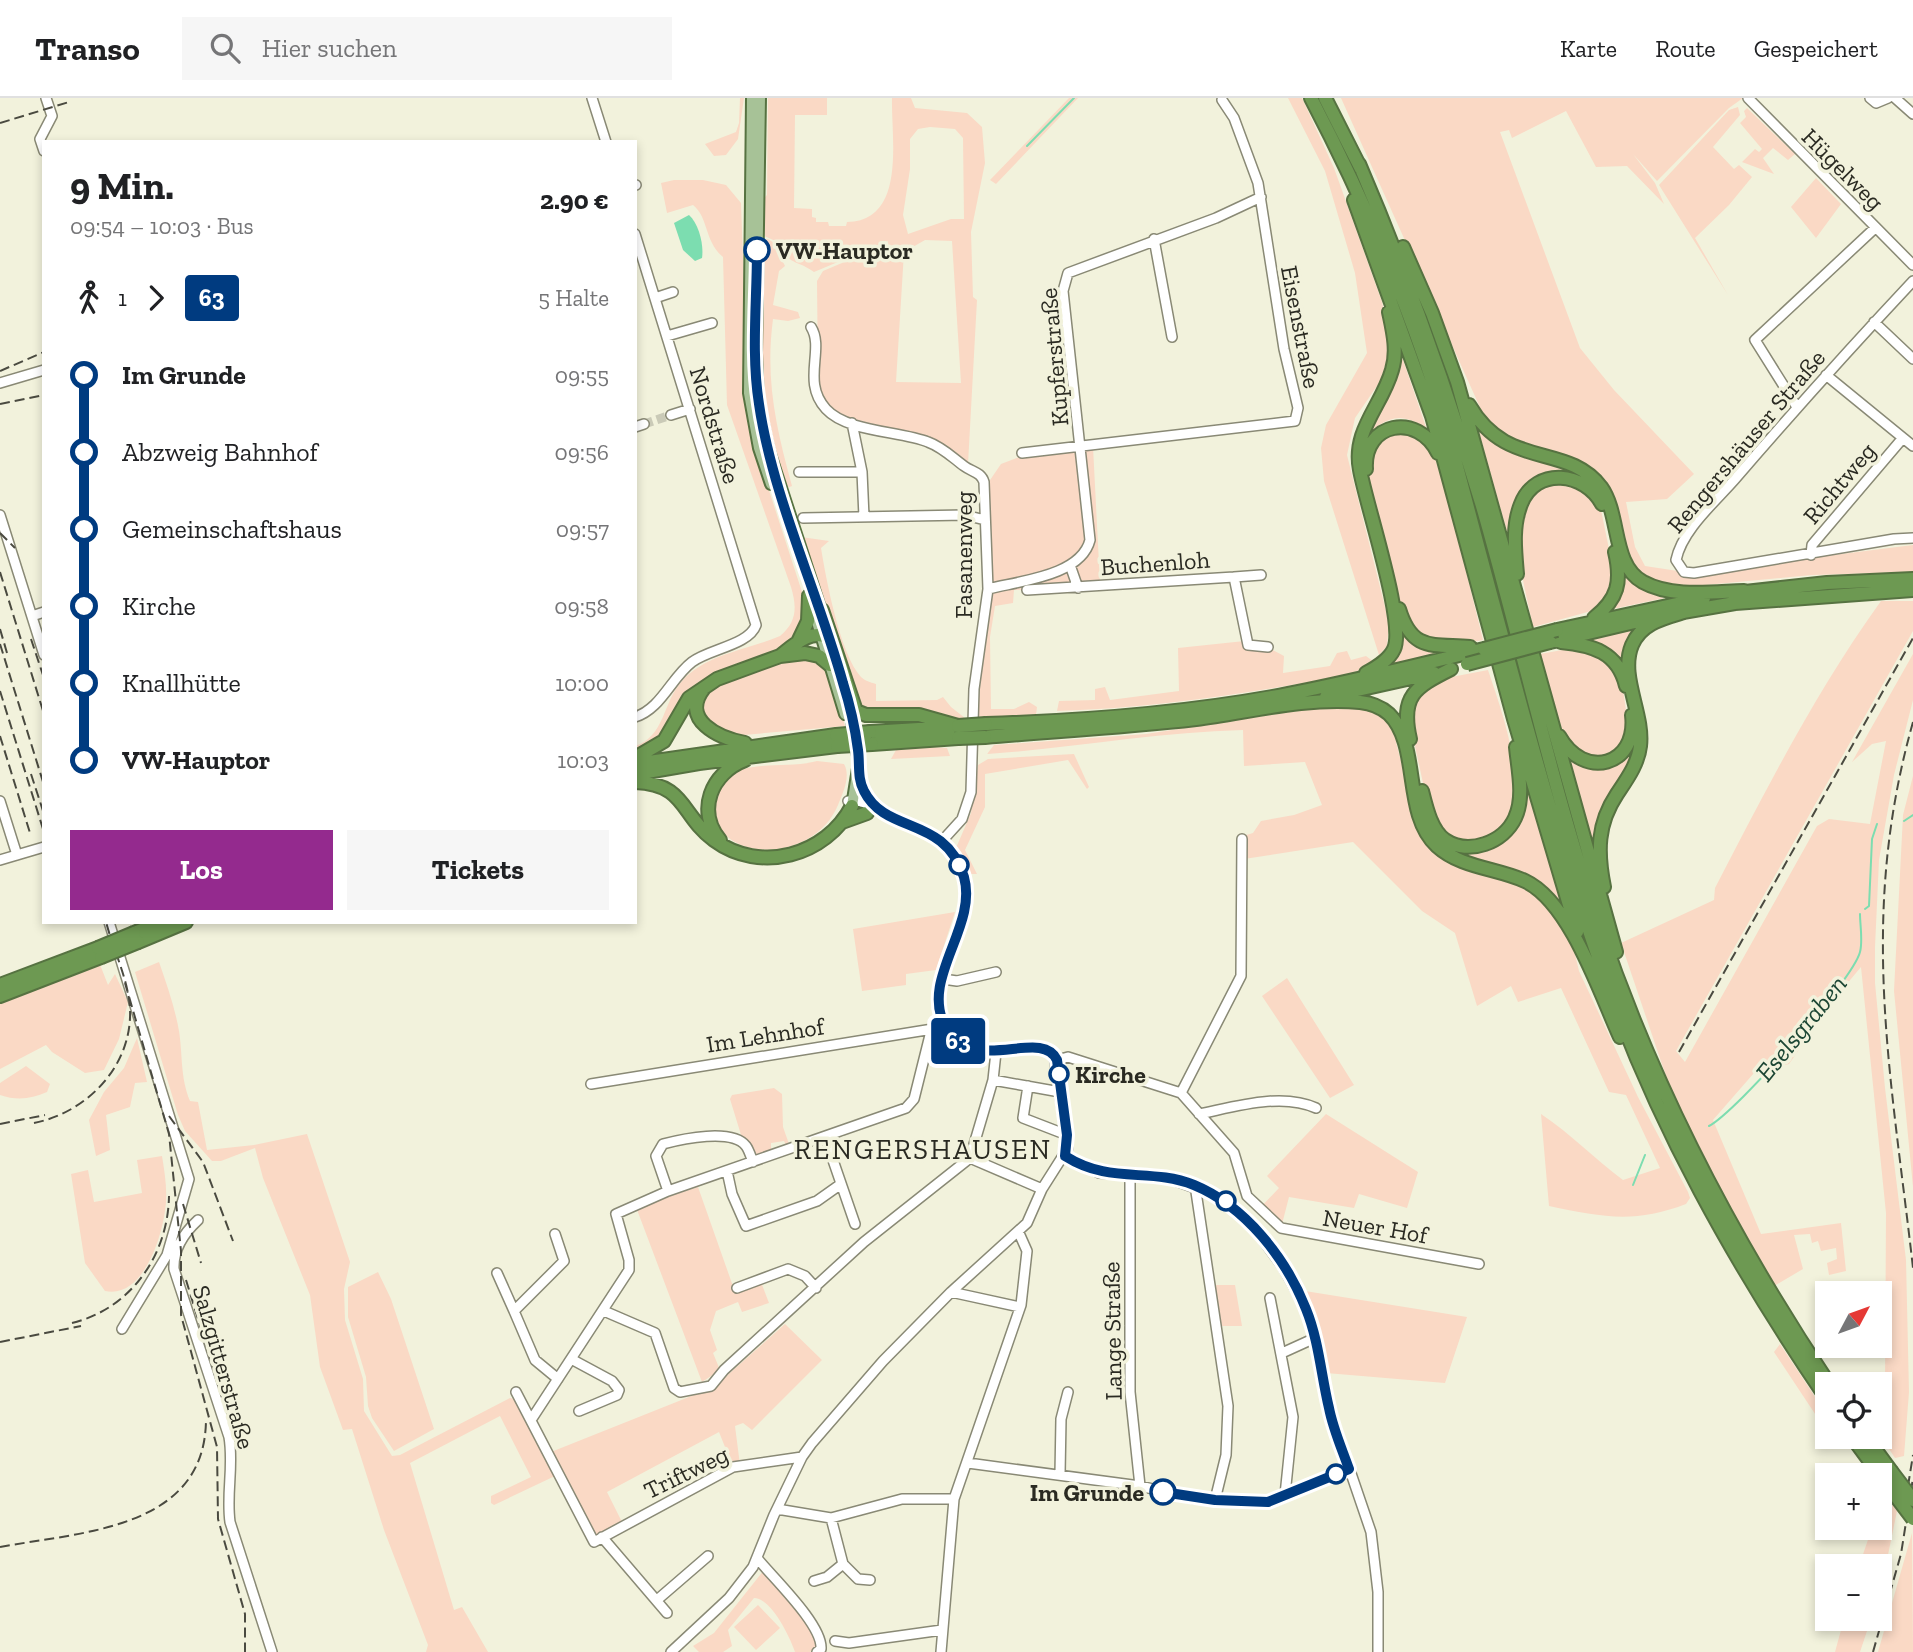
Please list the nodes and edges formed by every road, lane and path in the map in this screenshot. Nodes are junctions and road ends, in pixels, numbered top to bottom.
1 (46, 98) edge
2 (593, 98) edge
3 (752, 98) edge
4 (760, 98) edge
5 (1311, 98) edge
6 (1325, 98) edge
7 (1870, 98) edge
8 (1888, 98) edge
9 (1895, 98) edge
10 (1747, 99) edge
11 (1222, 100) edge
12 (1913, 114) edge
13 (605, 140) edge
14 (1335, 143) junction
15 (42, 145) edge
16 (1359, 164) junction
17 (1261, 197) junction
18 (1875, 228) junction
19 (1154, 239) junction
20 (637, 240) edge
21 (1913, 265) edge
22 (1383, 277) junction
23 (1913, 281) edge
24 (673, 292) dead end
25 (1909, 292) edge
26 (655, 298) junction
27 (1874, 322) junction
28 (712, 323) dead end
29 (811, 327) dead end
30 (667, 336) junction
31 (1172, 337) dead end
32 (1913, 359) edge
33 (42, 371) edge
34 (1826, 375) junction
35 (1457, 382) junction
36 (0, 383) edge
37 (1797, 407) junction
38 (690, 409) junction
39 (671, 415) tunnel mouth
40 (852, 423) junction
41 (1902, 439) junction
42 (1082, 446) junction
43 (1913, 446) edge
44 (1022, 453) dead end
45 (862, 471) junction
46 (799, 472) dead end
47 (1448, 472) junction
48 (0, 515) edge
49 (864, 517) junction
50 (803, 518) dead end
51 (985, 520) junction
52 (1913, 538) edge
53 (1811, 555) junction
54 (1070, 565) junction
55 (1261, 575) dead end
56 (1234, 577) junction
57 (1911, 584) edge
58 (1078, 587) junction
59 (988, 589) junction
60 (1027, 590) dead end
61 (1744, 591) junction
62 (809, 596) junction
63 (1521, 609) junction
64 (822, 610) junction
65 (1684, 612) junction
66 (42, 613) edge
67 (32, 616) junction
68 (1589, 622) junction
69 (825, 637) junction
70 (1557, 638) junction
71 (797, 643) junction
72 (1268, 647) dead end
73 (42, 648) edge
74 (1466, 655) junction
75 (780, 656) junction
76 (830, 665) junction
77 (1451, 669) junction
78 (707, 684) junction
79 (1323, 686) junction
80 (1284, 705) junction
81 (1547, 710) junction
82 (637, 717) edge
83 (1514, 719) junction
84 (986, 731) junction
85 (958, 732) junction
86 (837, 740) junction
87 (759, 744) junction
88 (781, 751) junction
89 (637, 757) edge
90 (637, 764) edge
91 (637, 774) edge
92 (859, 780) junction
93 (637, 782) edge
94 (0, 801) edge
95 (851, 803) junction
96 (871, 811) junction
97 (842, 822) junction
98 (831, 832) junction
99 (1242, 839) dead end
100 (942, 841) junction
101 (42, 848) edge
102 (728, 848) junction
103 (17, 855) junction
104 (0, 860) edge
105 (110, 924) edge
106 (158, 924) edge
107 (180, 924) edge
108 (136, 938) junction
109 (1614, 944) junction
110 (100, 952) junction
111 (996, 972) dead end
112 (943, 979) junction
113 (1595, 984) junction
114 (0, 985) edge
115 (0, 996) edge
116 (945, 1027) junction
117 (931, 1031) junction
118 (996, 1052) junction
119 (1057, 1060) junction
120 (993, 1080) junction
121 (591, 1084) dead end
122 (1028, 1086) junction
123 (1060, 1092) junction
124 (1181, 1093) junction
125 (1316, 1108) dead end
126 (1199, 1114) junction
127 (1673, 1127) junction
128 (1067, 1135) junction
129 (825, 1138) junction
130 (650, 1140) dead end
131 (656, 1156) junction
132 (1065, 1156) junction
133 (970, 1158) junction
134 (753, 1162) junction
135 (727, 1171) junction
136 (1130, 1176) junction
137 (841, 1184) junction
138 (1195, 1185) junction
139 (1042, 1189) junction
140 (668, 1191) junction
141 (1257, 1208) junction
142 (1268, 1217) junction
143 (1247, 1218) junction
144 (198, 1220) dead end
145 (855, 1224) dead end
146 (1256, 1230) junction
147 (1020, 1233) junction
148 (555, 1234) dead end
149 (1479, 1264) dead end
150 (496, 1273) dead end
151 (737, 1288) dead end
152 (816, 1288) junction
153 (951, 1292) junction
154 (1270, 1298) dead end
155 (1020, 1307) junction
156 (514, 1311) junction
157 (604, 1311) junction
158 (122, 1329) dead end
159 (1315, 1338) junction
160 (1282, 1353) junction
161 (573, 1360) junction
162 (1821, 1372) edge
163 (558, 1379) junction
164 (1815, 1381) edge
165 (516, 1392) dead end
166 (1068, 1392) dead end
167 (579, 1410) dead end
168 (531, 1420) junction
169 (1861, 1449) edge
170 (1875, 1449) edge
171 (802, 1457) junction
172 (968, 1463) junction
173 (1349, 1469) junction
174 (1060, 1474) junction
175 (1140, 1486) junction
176 (1285, 1495) junction
177 (954, 1499) junction
178 (1215, 1500) junction
179 (1913, 1500) edge
180 (777, 1508) junction
181 (831, 1518) junction
182 (1913, 1519) edge
183 (598, 1539) junction
184 (708, 1556) dead end
185 (757, 1558) junction
186 (844, 1564) junction
187 (870, 1580) dead end
188 (814, 1581) dead end
189 (657, 1600) junction
190 (667, 1613) dead end
191 (942, 1630) junction
192 (835, 1641) dead end
193 (272, 1652) edge
194 (671, 1652) edge
195 (817, 1652) edge
196 (941, 1652) edge
197 (1378, 1652) edge

1 - 15 street
2 - 13 street
3 - 62 main road
4 - 64 main road
5 - 14 highway
6 - 16 highway
7 - 8 street
9 - 12 street
10 - 18 street, Hügelweg
11 - 17 street, Eisenstraße
14 - 22 highway
14 - 127 highway
16 - 35 highway
16 - 127 highway
17 - 19 street, Kupferstraße
17 - 42 street, Eisenstraße
18 - 21 street, Hügelweg
18 - 37 street
19 - 31 street
19 - 42 street, Kupferstraße
20 - 26 street, Nordstraße
22 - 47 highway
22 - 79 highway
23 - 25 street, Rengershäuser Straße
24 - 26 street
25 - 27 street, Rengershäuser Straße
26 - 30 street, Nordstraße
27 - 32 street
27 - 34 street, Rengershäuser Straße
28 - 30 street
29 - 40 street, Fasanenweg
30 - 38 street, Nordstraße
33 - 36 street
34 - 37 street, Rengershäuser Straße
34 - 41 street
35 - 61 highway
35 - 63 highway
37 - 53 street, Rengershäuser Straße
38 - 39 street
38 - 82 street, Nordstraße
40 - 45 street
40 - 51 street, Fasanenweg
41 - 43 street
41 - 53 street, Richtweg
42 - 44 street, Eisenstraße
42 - 54 street, Buchenloh
45 - 46 street
45 - 49 street
47 - 74 highway
47 - 83 highway
48 - 67 street
49 - 50 street
49 - 51 street
51 - 59 street, Fasanenweg
52 - 53 street, Rengershäuser Straße
54 - 58 street, Buchenloh
54 - 59 street, Buchenloh
55 - 56 street, Buchenloh
56 - 58 street, Buchenloh
56 - 72 street, Buchenloh
57 - 61 highway
57 - 65 highway
58 - 60 street, Buchenloh
59 - 100 street, Fasanenweg
61 - 68 highway
62 - 69 main road
62 - 71 highway
63 - 68 highway
63 - 81 highway
64 - 69 main road
64 - 85 highway
65 - 70 highway
65 - 109 highway
66 - 67 street
67 - 73 street
68 - 70 highway
69 - 71 highway
69 - 76 main road
69 - 92 main road
70 - 74 highway, bridge
70 - 74 highway, bridge
70 - 81 highway
71 - 75 highway
74 - 77 highway
74 - 79 highway
75 - 76 highway
75 - 78 highway
76 - 95 main road
77 - 80 highway
77 - 83 highway
78 - 87 highway
78 - 89 highway
79 - 84 highway
80 - 84 highway
80 - 113 highway
81 - 109 highway
83 - 113 highway
84 - 85 highway, bridge
85 - 86 highway, bridge
86 - 87 highway
86 - 88 highway
87 - 90 highway
88 - 91 highway
88 - 102 highway
92 - 95 main road
92 - 96 street
93 - 102 highway
94 - 103 street
95 - 96 street
95 - 97 highway
95 - 98 highway
96 - 97 highway
96 - 100 street
97 - 98 highway
98 - 102 highway
99 - 124 street
100 - 112 street
101 - 103 street
103 - 104 street
105 - 158 street
106 - 108 highway
107 - 108 highway
108 - 110 highway, bridge
109 - 127 highway
110 - 114 highway
110 - 115 highway
111 - 112 street
112 - 116 street
113 - 127 highway
116 - 117 street, Im Lehnhof
116 - 118 street
117 - 121 street, Im Lehnhof
117 - 129 street
118 - 119 street
118 - 120 street
119 - 123 street
119 - 124 street
120 - 122 street
120 - 133 street
122 - 123 street
122 - 128 street
123 - 128 street
124 - 126 street, Neuer Hof
125 - 126 street
126 - 141 street, Neuer Hof
127 - 162 highway
127 - 164 highway
128 - 132 street
129 - 134 street
129 - 137 street
130 - 131 street
131 - 134 street
131 - 140 street
132 - 136 street
132 - 139 street
133 - 139 street
133 - 152 street
134 - 135 street
135 - 137 street
135 - 140 street
136 - 138 street
136 - 175 street, Lange Straße
137 - 145 street
138 - 143 street
138 - 178 street
139 - 147 street
140 - 157 street
141 - 142 street, Neuer Hof
141 - 143 street
142 - 146 street
142 - 149 street, Neuer Hof
143 - 146 street
144 - 193 street, Salzgitterstraße
146 - 159 street
147 - 153 street
147 - 155 street
148 - 156 street
150 - 156 street
151 - 152 street
152 - 157 street
153 - 155 street
153 - 171 street
154 - 160 street
155 - 172 street
156 - 163 street
157 - 161 street
159 - 160 street
159 - 173 street
160 - 176 street
161 - 163 street
161 - 167 street
163 - 168 street
165 - 168 street
166 - 174 street
168 - 183 street
169 - 182 highway, bridge
170 - 179 highway, bridge
171 - 180 street
171 - 183 street, Triftweg
172 - 174 street
172 - 177 street
173 - 176 street
173 - 197 street
174 - 175 street
175 - 178 street
176 - 178 street
177 - 181 street
177 - 191 street
180 - 181 street
180 - 185 street
181 - 186 street
183 - 189 street
184 - 189 street
185 - 194 street
185 - 195 street
186 - 187 street
186 - 188 street
189 - 190 street
191 - 192 street
191 - 196 street

